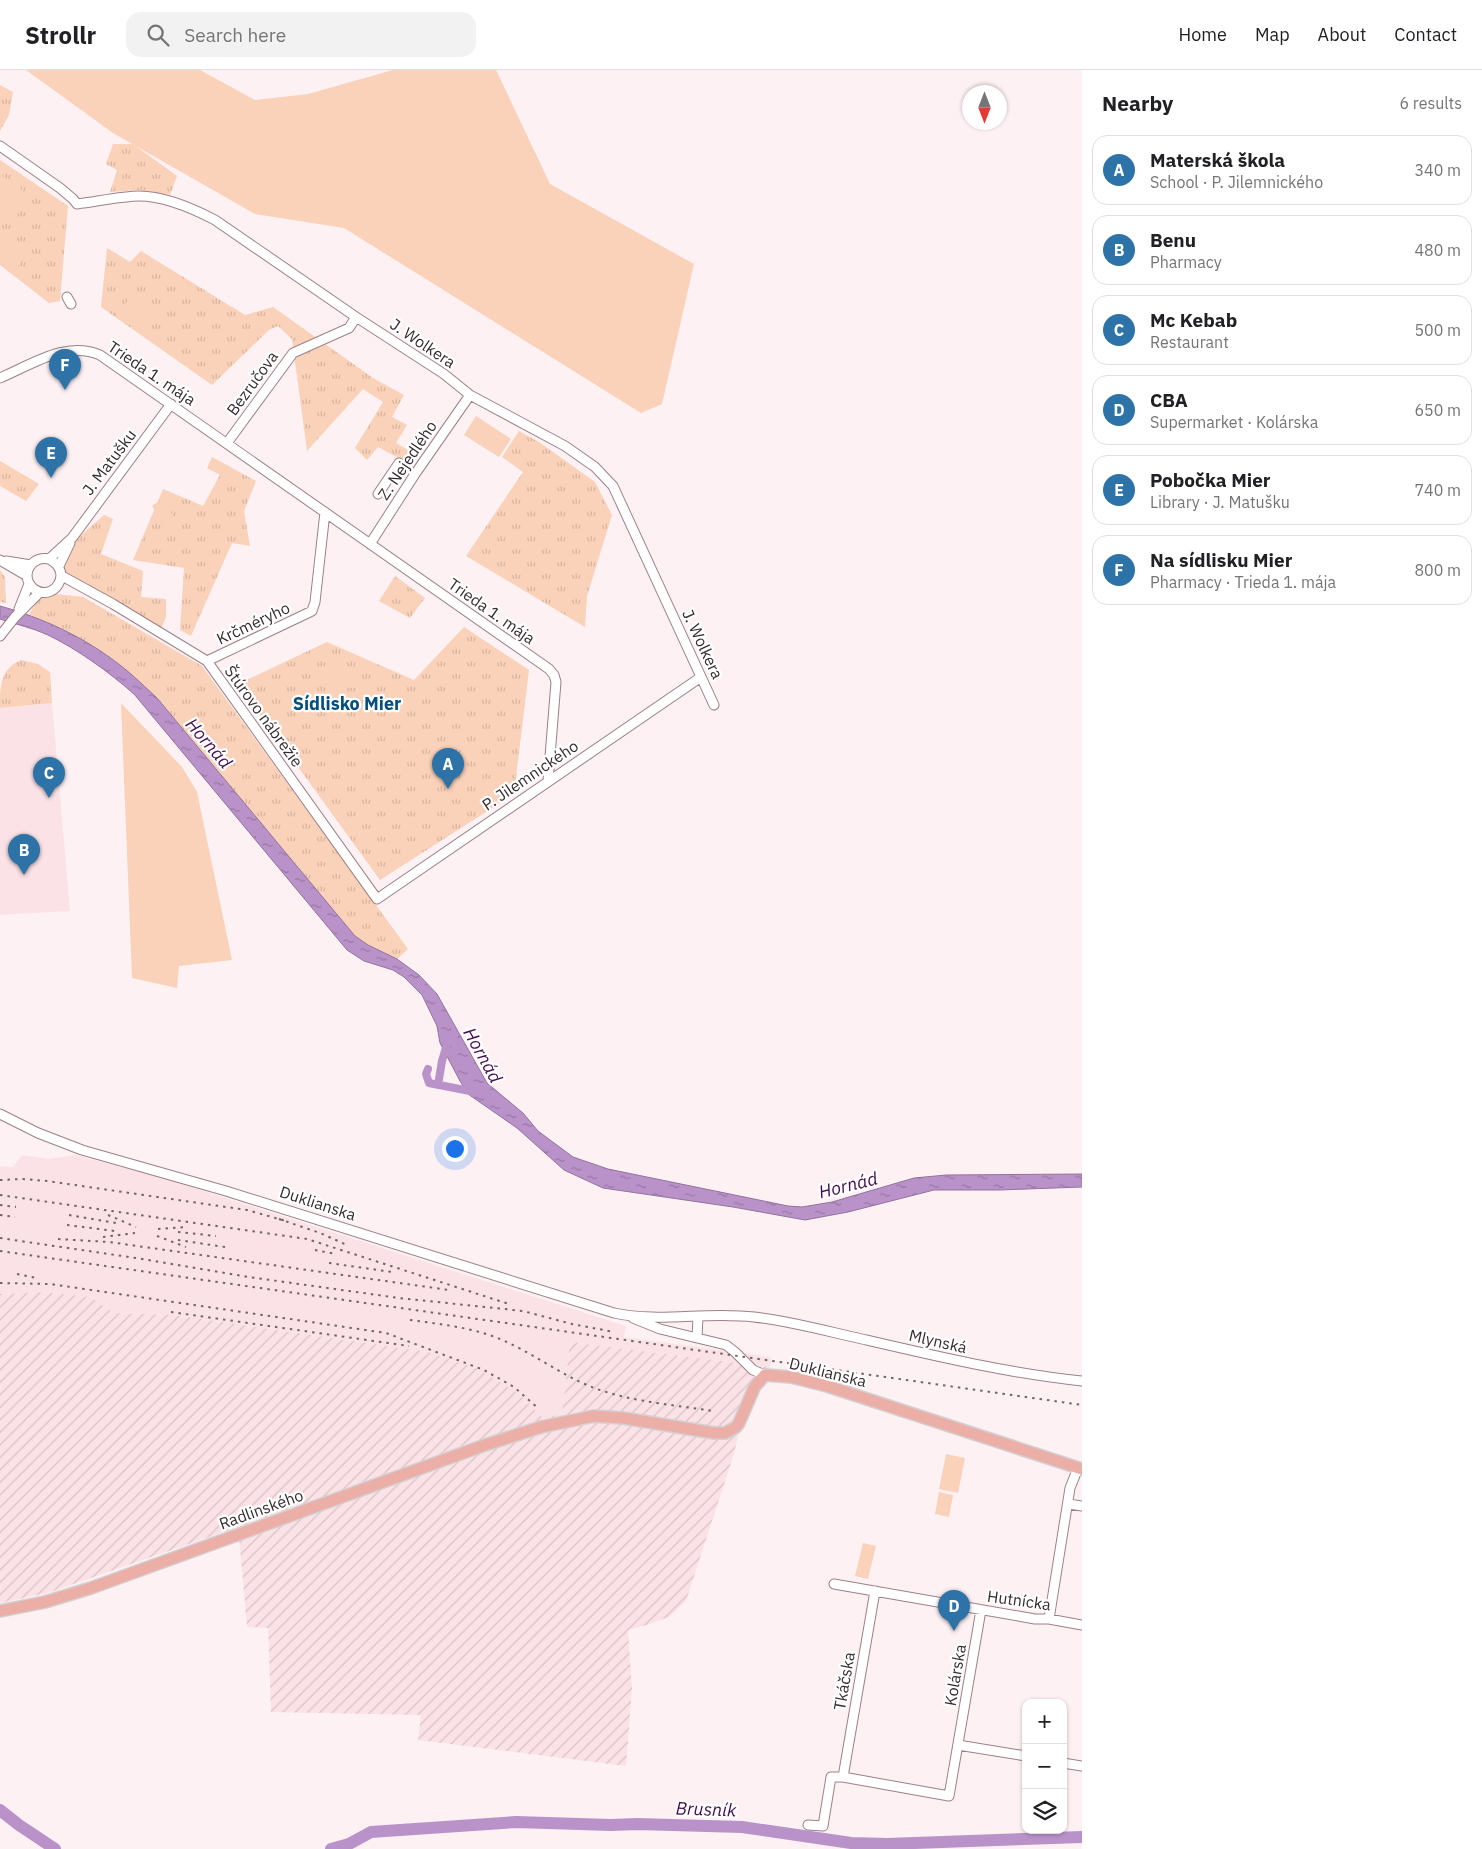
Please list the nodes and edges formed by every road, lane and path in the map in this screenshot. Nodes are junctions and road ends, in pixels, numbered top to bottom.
1 (0, 146) edge
2 (356, 317) junction
3 (0, 378) edge
4 (470, 395) junction
5 (171, 404) junction
6 (227, 443) junction
7 (399, 463) dead end
8 (378, 494) dead end
9 (325, 512) junction
10 (72, 538) junction
11 (370, 544) junction
12 (50, 559) junction
13 (0, 560) edge
14 (31, 565) junction
15 (59, 566) junction
16 (62, 576) junction
17 (28, 580) junction
18 (58, 586) junction
19 (40, 592) junction
20 (89, 592) junction
21 (26, 600) junction
22 (2, 633) edge
23 (207, 661) junction
24 (702, 677) junction
25 (714, 705) dead end
26 (548, 781) junction
27 (377, 899) joint
28 (0, 1114) edge
29 (629, 1316) junction
30 (698, 1317) junction
31 (698, 1338) junction
32 (765, 1375) junction
33 (1082, 1381) edge
34 (530, 1430) joint
35 (1080, 1468) edge
36 (1069, 1504) junction
37 (1082, 1506) edge
38 (834, 1584) dead end
39 (875, 1591) junction
40 (981, 1610) junction
41 (0, 1611) edge
42 (1049, 1619) junction
43 (1082, 1625) edge
44 (958, 1745) junction
45 (1022, 1755) edge
46 (1067, 1764) edge
47 (1082, 1766) edge
48 (843, 1777) junction
49 (808, 1825) dead end

1 - 2 street, J. Wolkera
2 - 4 street, J. Wolkera
2 - 6 street, Bezručova
3 - 5 street, Trieda 1. mája
4 - 11 street, Z. Nejedlého
4 - 24 street, J. Wolkera
5 - 6 street, Trieda 1. mája
5 - 10 street, J. Matušku
6 - 9 street, Trieda 1. mája
7 - 8 street, Z. Nejedlého
9 - 11 street, Trieda 1. mája
9 - 23 street, Krčméryho
10 - 12 street
10 - 15 street
11 - 26 street, Trieda 1. mája
12 - 14 street
12 - 15 street
13 - 14 street
13 - 17 street
14 - 17 street
15 - 16 street
16 - 18 street
16 - 20 street
17 - 19 street
17 - 21 street
18 - 19 street
18 - 20 street
19 - 21 street
20 - 23 street, Štúrovo nábrežie
21 - 22 street
23 - 27 street, Štúrovo nábrežie
24 - 25 street, J. Wolkera
24 - 26 street, P. Jilemnického
26 - 27 street, P. Jilemnického
28 - 29 street, Duklianska
29 - 30 street, Mlynská
29 - 31 street
30 - 31 street
30 - 33 street, Mlynská
31 - 32 street
32 - 34 main road, Duklianska
32 - 35 main road, Duklianska
34 - 41 main road, Radlinského
35 - 36 street
36 - 37 street
36 - 42 street
38 - 39 street, Hutnícka
39 - 40 street, Hutnícka
39 - 48 street, Tkáčska
40 - 42 street, Hutnícka
40 - 44 street, Kolárska
42 - 43 street, Hutnícka
44 - 45 street
44 - 48 street, Kolárska
46 - 47 street
48 - 49 street

